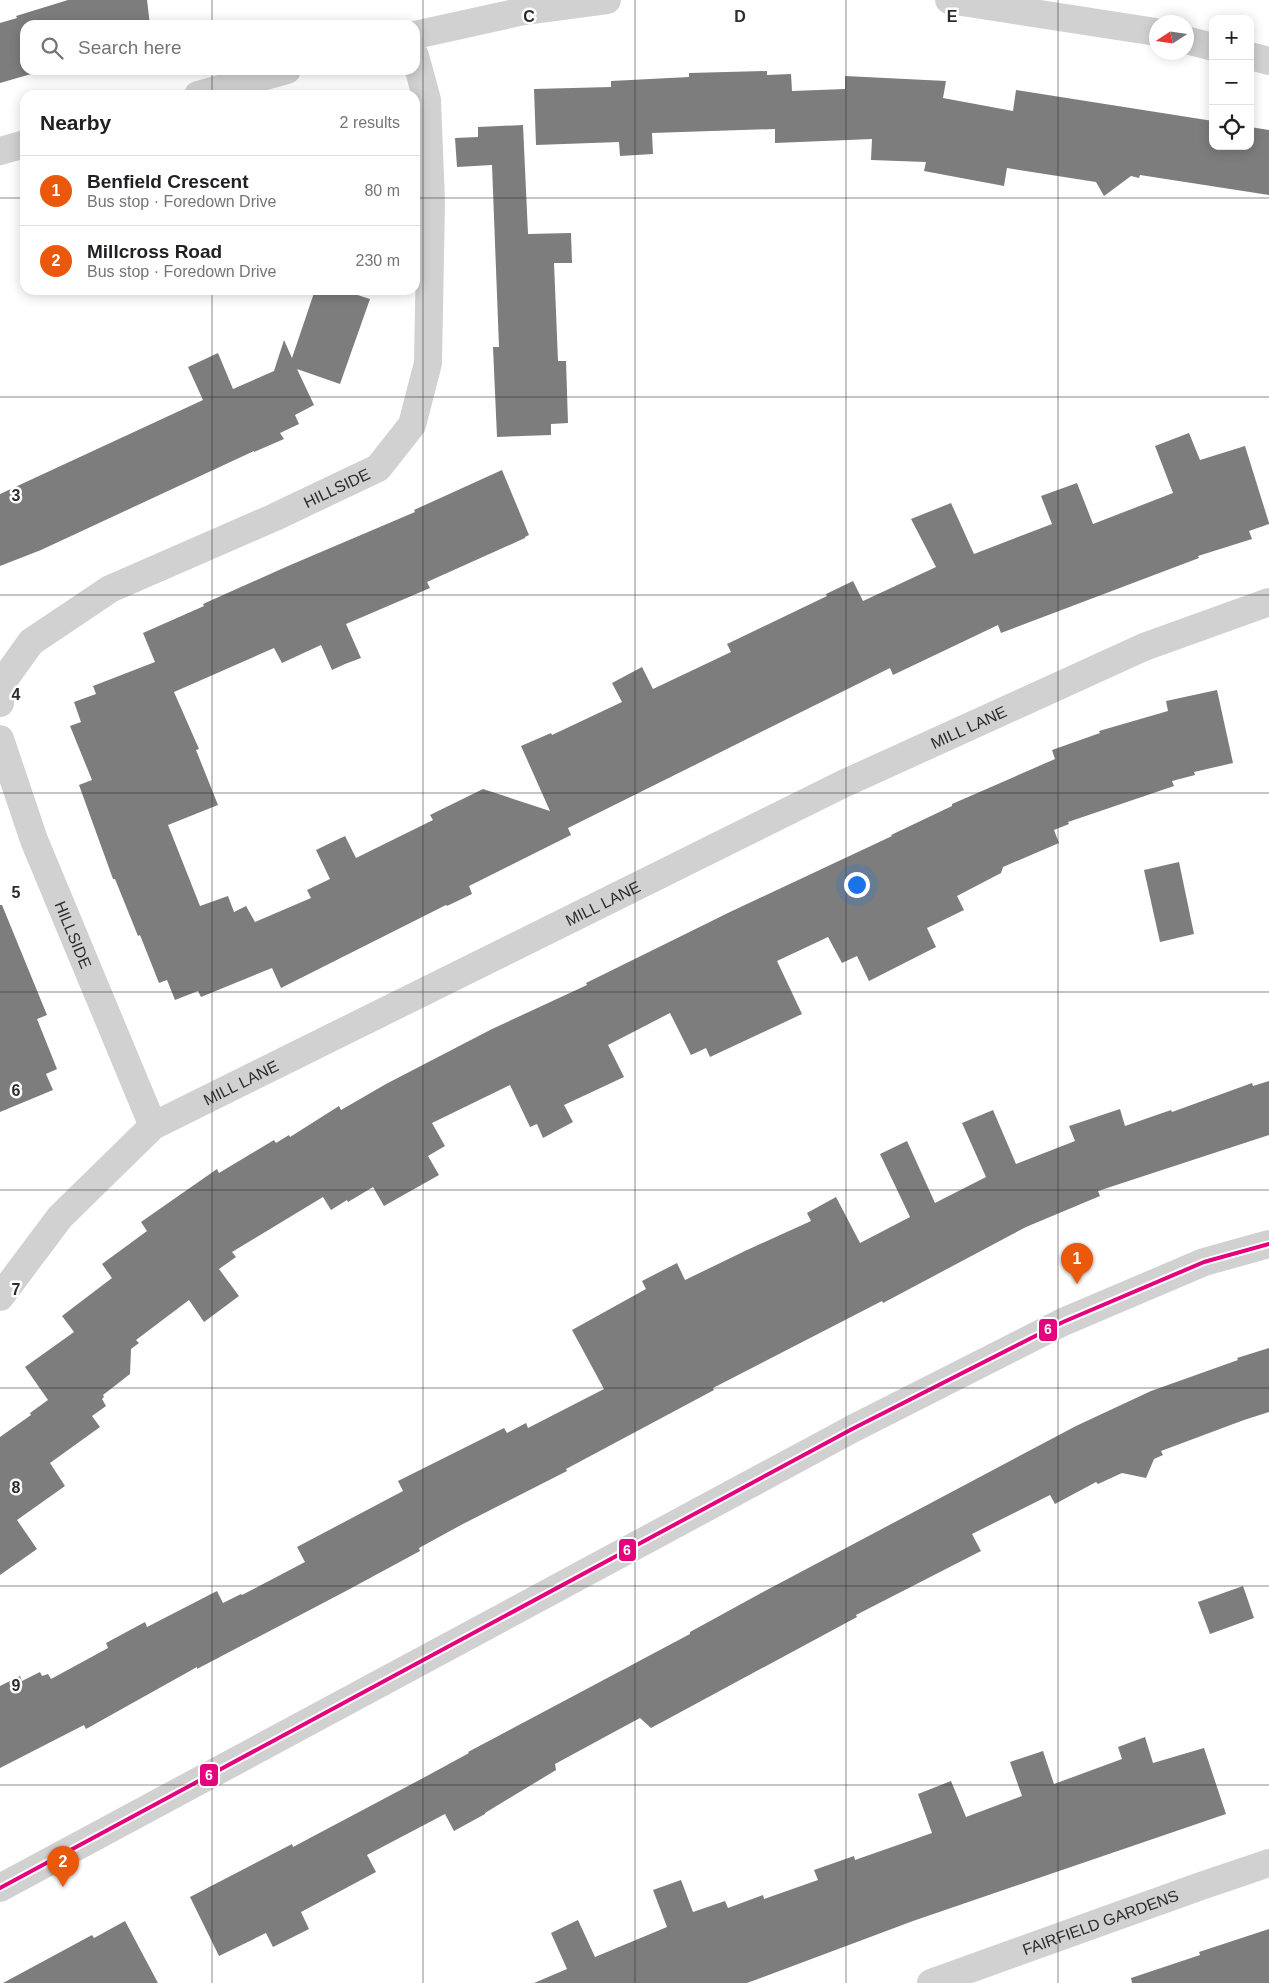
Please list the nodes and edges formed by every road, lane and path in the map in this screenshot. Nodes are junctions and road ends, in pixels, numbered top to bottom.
1 (607, 0) edge
2 (949, 0) edge
3 (1149, 31) edge
4 (420, 33) edge
5 (1194, 42) edge
6 (1209, 45) edge
7 (1254, 57) edge
8 (1269, 61) edge
9 (420, 74) edge
10 (269, 75) edge
11 (216, 90) edge
12 (20, 145) edge
13 (0, 151) edge
14 (1269, 602) edge
15 (0, 702) edge
16 (0, 740) edge
17 (153, 1126) junction
18 (1269, 1244) edge
19 (0, 1297) edge
20 (1269, 1863) edge
21 (0, 1888) edge
22 (931, 1983) edge

1 - 4 street
2 - 3 street
5 - 6 street
7 - 8 street
9 - 15 street, HILLSIDE
10 - 11 street
12 - 13 street
14 - 17 street, MILL LANE
16 - 17 street, HILLSIDE
17 - 19 street, MILL LANE
18 - 21 street
20 - 22 street, FAIRFIELD GARDENS

